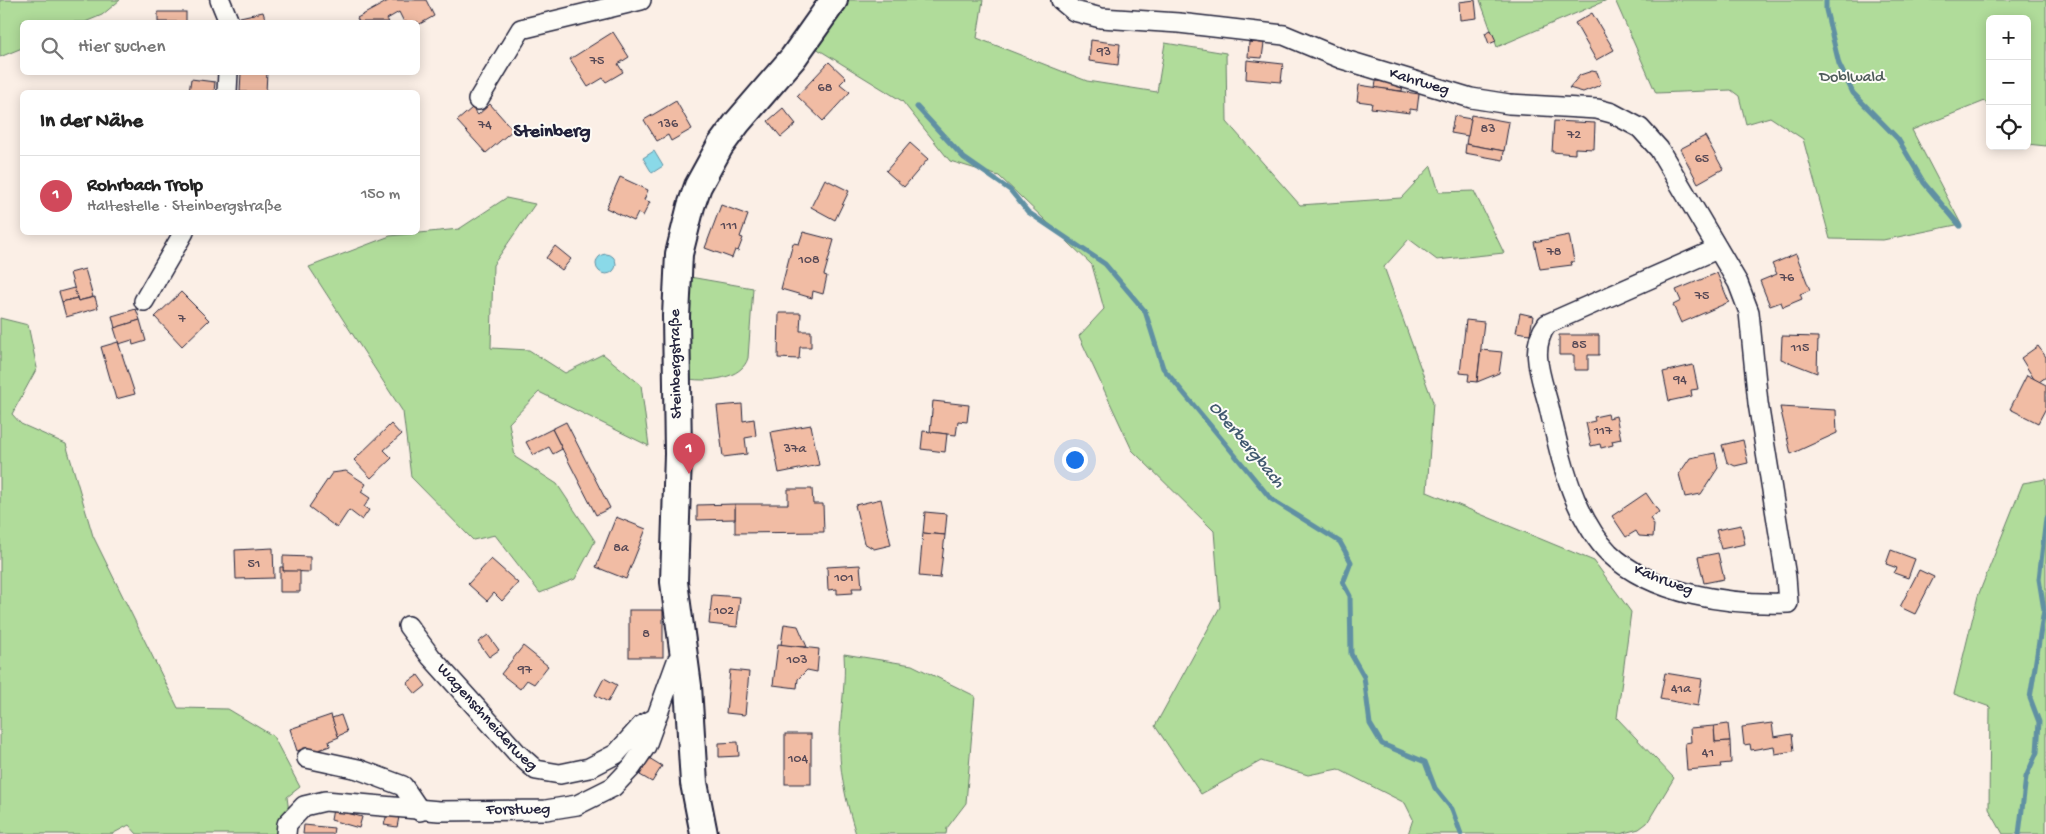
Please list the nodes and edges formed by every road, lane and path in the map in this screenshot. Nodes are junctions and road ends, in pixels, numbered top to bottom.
1 (220, 0) edge
2 (834, 0) edge
3 (1062, 0) edge
4 (630, 2) edge
5 (228, 20) edge
6 (228, 75) edge
7 (227, 90) edge
8 (478, 100) dead end
9 (182, 235) edge
10 (1717, 249) junction
11 (144, 301) dead end
12 (408, 626) dead end
13 (684, 657) junction
14 (656, 718) junction
15 (307, 758) dead end
16 (420, 811) junction
17 (286, 834) edge
18 (704, 834) edge

1 - 5 street
2 - 13 main road, Steinbergstraße
3 - 10 street, Kahrweg
4 - 8 street
6 - 7 street
9 - 11 street
10 - 10 street, Kahrweg
12 - 14 street, Wagenschneiderweg
13 - 14 street, Forstweg
13 - 18 main road, Steinbergstraße
14 - 16 street, Forstweg
15 - 16 street
16 - 17 street, Forstweg

